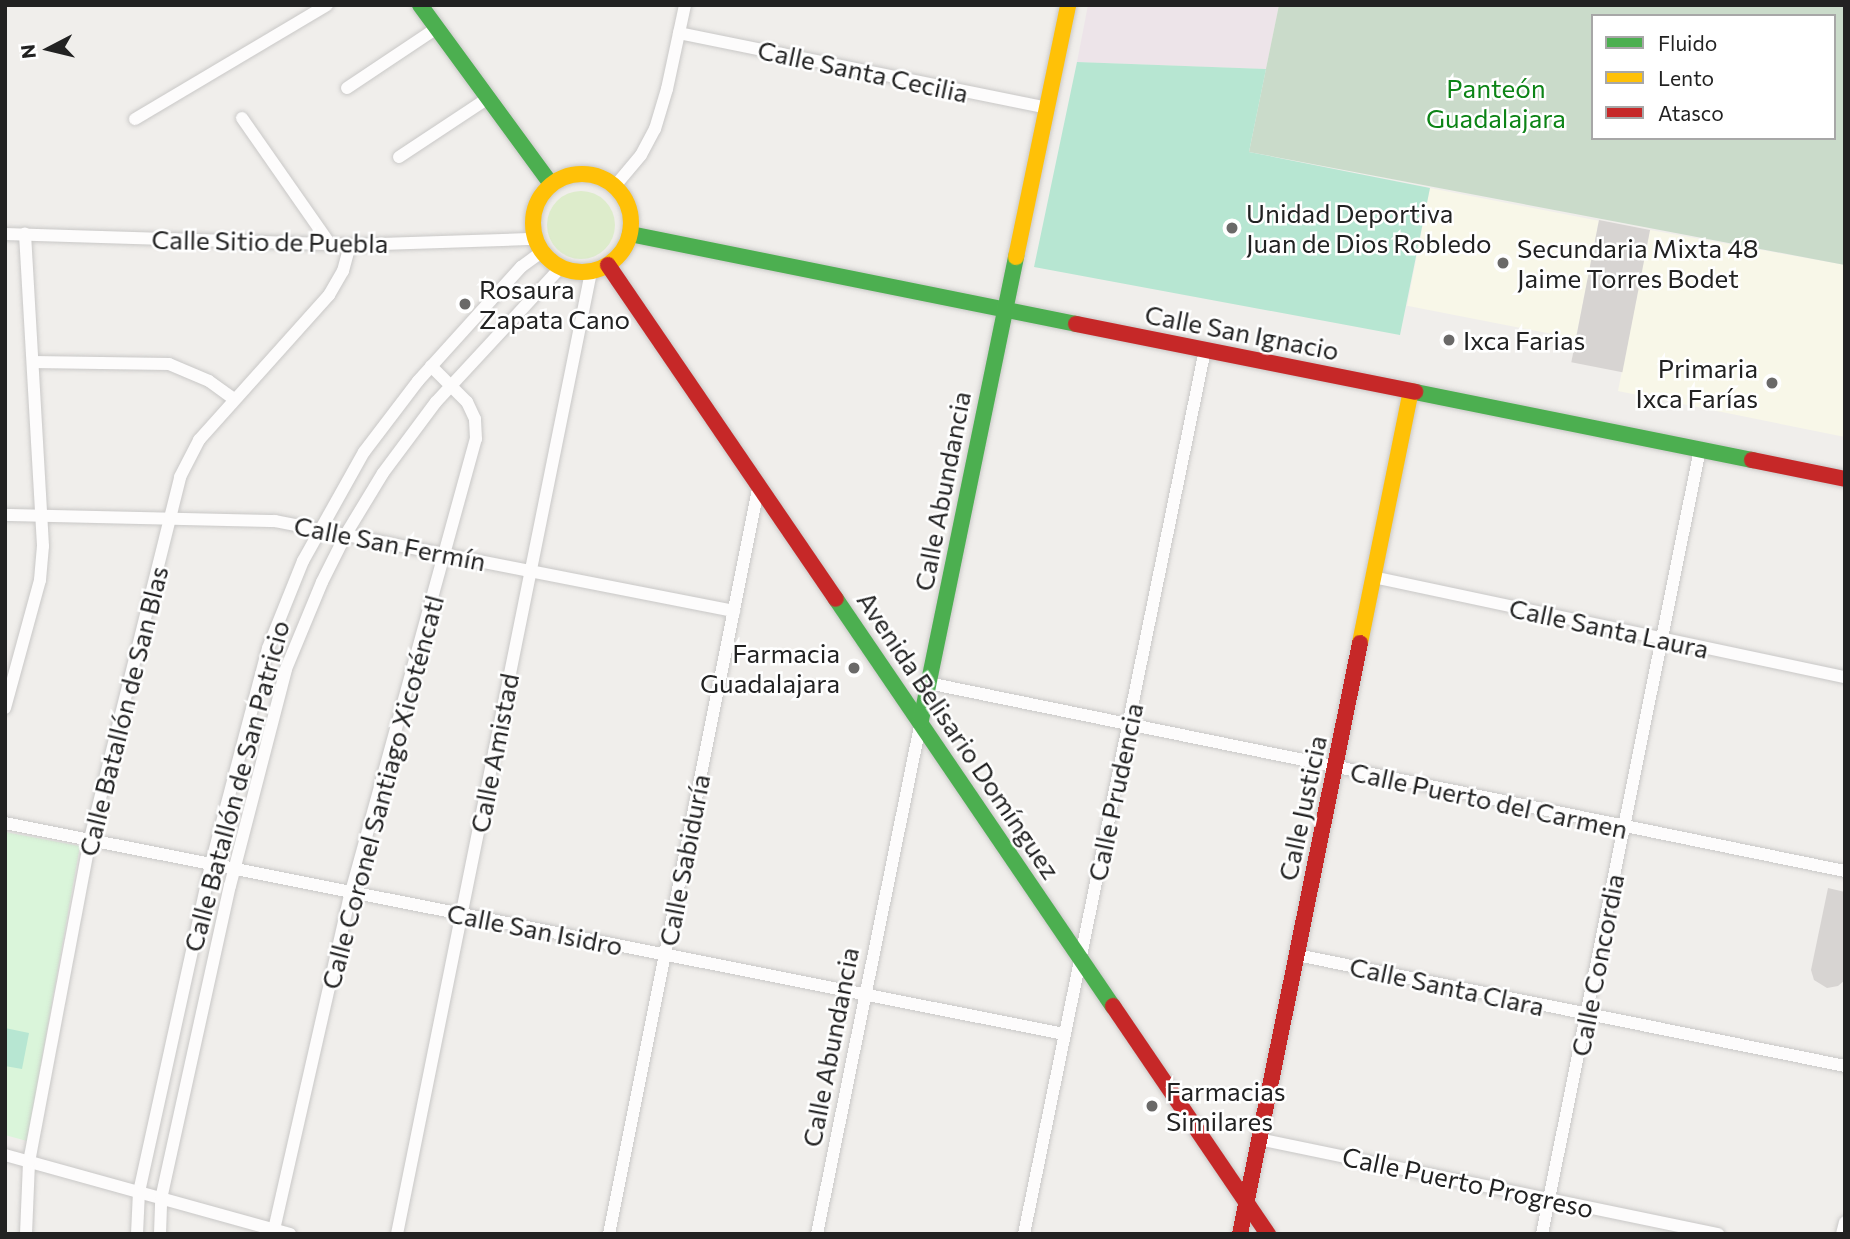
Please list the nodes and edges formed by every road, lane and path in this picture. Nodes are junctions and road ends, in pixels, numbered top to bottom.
1 (327, 5) edge
2 (420, 5) edge
3 (685, 5) edge
4 (1068, 5) edge
5 (437, 28) junction
6 (679, 33) junction
7 (347, 88) dead end
8 (488, 98) junction
9 (1046, 108) junction
10 (242, 118) dead end
11 (135, 119) dead end
12 (399, 157) dead end
13 (551, 184) junction
14 (615, 186) junction
15 (5, 234) edge
16 (25, 234) junction
17 (630, 234) junction
18 (330, 244) junction
19 (350, 245) junction
20 (538, 245) junction
21 (608, 265) junction
22 (560, 268) junction
23 (591, 272) junction
24 (1004, 309) junction
25 (1205, 350) junction
26 (33, 362) junction
27 (431, 366) junction
28 (451, 386) junction
29 (1411, 391) junction
30 (234, 399) junction
31 (1700, 449) junction
32 (1845, 479) edge
33 (759, 485) junction
34 (5, 515) edge
35 (42, 515) junction
36 (170, 517) junction
37 (319, 528) junction
38 (346, 534) junction
39 (446, 554) junction
40 (531, 570) junction
41 (1374, 577) junction
42 (734, 611) junction
43 (1662, 640) junction
44 (1845, 677) edge
45 (928, 683) junction
46 (5, 708) edge
47 (921, 720) junction
48 (1129, 724) junction
49 (1335, 768) junction
50 (5, 823) edge
51 (1625, 827) junction
52 (90, 839) junction
53 (211, 864) junction
54 (234, 869) junction
55 (1845, 871) edge
56 (351, 892) junction
57 (462, 914) junction
58 (665, 955) junction
59 (1297, 955) junction
60 (1080, 956) junction
61 (865, 995) junction
62 (1588, 1014) junction
63 (1064, 1034) junction
64 (1845, 1066) edge
65 (1259, 1139) junction
66 (5, 1155) edge
67 (29, 1162) junction
68 (139, 1192) junction
69 (161, 1199) junction
70 (1549, 1199) junction
71 (1246, 1202) junction
72 (1845, 1222) edge
73 (274, 1232) edge
74 (26, 1234) edge
75 (137, 1234) edge
76 (160, 1234) edge
77 (290, 1234) edge
78 (397, 1234) edge
79 (609, 1234) edge
80 (817, 1234) edge
81 (1024, 1234) edge
82 (1240, 1234) edge
83 (1268, 1234) edge
84 (1542, 1234) edge
85 (1718, 1234) edge
86 (1842, 1234) edge

1 - 11 street
2 - 5 street
3 - 6 street
4 - 9 street, Calle Abundancia
5 - 7 street
5 - 8 street
6 - 9 street, Calle Santa Cecilia
6 - 14 street
8 - 12 street
8 - 13 street
9 - 24 street, Calle Abundancia
10 - 18 street
13 - 14 street
13 - 20 street
14 - 17 street
15 - 16 street, Calle Sitio de Puebla
16 - 18 street, Calle Sitio de Puebla
16 - 26 street
17 - 21 street
17 - 24 street, Calle San Ignacio
18 - 19 street, Calle Sitio de Puebla
19 - 20 street, Calle Sitio de Puebla
19 - 30 street, Calle Batallón de San Blas
20 - 22 street
20 - 27 street, Calle Batallón de San Patricio
21 - 23 street
21 - 33 street, Avenida Belisario Domínguez
22 - 23 street
22 - 28 street, Calle Batallón de San Patricio
23 - 40 street, Calle Amistad
24 - 25 street, Calle San Ignacio
24 - 45 street, Calle Abundancia
25 - 29 street, Calle San Ignacio
25 - 48 street, Calle Prudencia
26 - 30 street
26 - 35 street
27 - 28 street, Calle Coronel Santiago Xicoténcatl
27 - 37 street, Calle Batallón de San Patricio
28 - 38 street, Calle Batallón de San Patricio
28 - 39 street, Calle Coronel Santiago Xicoténcatl
29 - 31 street, Calle San Ignacio
29 - 41 street, Calle Justicia
30 - 36 street, Calle Batallón de San Blas
31 - 32 street, Calle San Ignacio
31 - 43 street, Calle Concordia
33 - 42 street, Calle Sabiduría
33 - 47 street, Avenida Belisario Domínguez
34 - 35 street, Calle San Fermín
35 - 36 street, Calle San Fermín
35 - 46 street
36 - 37 street, Calle San Fermín
36 - 52 street, Calle Batallón de San Blas
37 - 38 street, Calle San Fermín
37 - 53 street, Calle Batallón de San Patricio
38 - 39 street, Calle San Fermín
38 - 54 street, Calle Batallón de San Patricio
39 - 40 street, Calle San Fermín
39 - 56 street, Calle Coronel Santiago Xicoténcatl
40 - 42 street, Calle San Fermín
40 - 57 street, Calle Amistad
41 - 43 street, Calle Santa Laura
41 - 49 street, Calle Justicia
42 - 58 street, Calle Sabiduría
43 - 44 street, Calle Santa Laura
43 - 51 street, Calle Concordia
45 - 47 street, Calle Abundancia
45 - 48 street, Calle Puerto del Carmen
47 - 60 street, Avenida Belisario Domínguez
47 - 61 street, Calle Abundancia
48 - 49 street, Calle Puerto del Carmen
48 - 60 street, Calle Prudencia
49 - 51 street, Calle Puerto del Carmen
49 - 59 street, Calle Justicia
50 - 52 street, Calle San Isidro
51 - 55 street, Calle Puerto del Carmen
51 - 62 street, Calle Concordia
52 - 53 street, Calle San Isidro
52 - 67 street, Calle Batallón de San Blas
53 - 54 street, Calle San Isidro
53 - 68 street, Calle Batallón de San Patricio
54 - 56 street, Calle San Isidro
54 - 69 street, Calle Batallón de San Patricio
56 - 57 street, Calle San Isidro
56 - 73 street, Calle Coronel Santiago Xicoténcatl
57 - 58 street, Calle San Isidro
57 - 78 street, Calle Amistad
58 - 61 street, Calle San Isidro
58 - 79 street, Calle Sabiduría
59 - 62 street, Calle Santa Clara
59 - 65 street, Calle Justicia
60 - 63 street, Calle Prudencia
60 - 71 street, Avenida Belisario Domínguez
61 - 63 street, Calle San Isidro
61 - 80 street, Calle Abundancia
62 - 64 street, Calle Santa Clara
62 - 70 street, Calle Concordia
63 - 81 street, Calle Prudencia
65 - 70 street, Calle Puerto Progreso
65 - 71 street, Calle Justicia
66 - 67 street
67 - 68 street
67 - 74 street, Calle Batallón de San Blas
68 - 69 street
68 - 75 street, Calle Batallón de San Patricio
69 - 73 street
69 - 76 street, Calle Batallón de San Patricio
70 - 84 street, Calle Concordia
70 - 85 street, Calle Puerto Progreso
71 - 82 street, Calle Justicia
71 - 83 street, Avenida Belisario Domínguez
72 - 86 street
73 - 77 street

